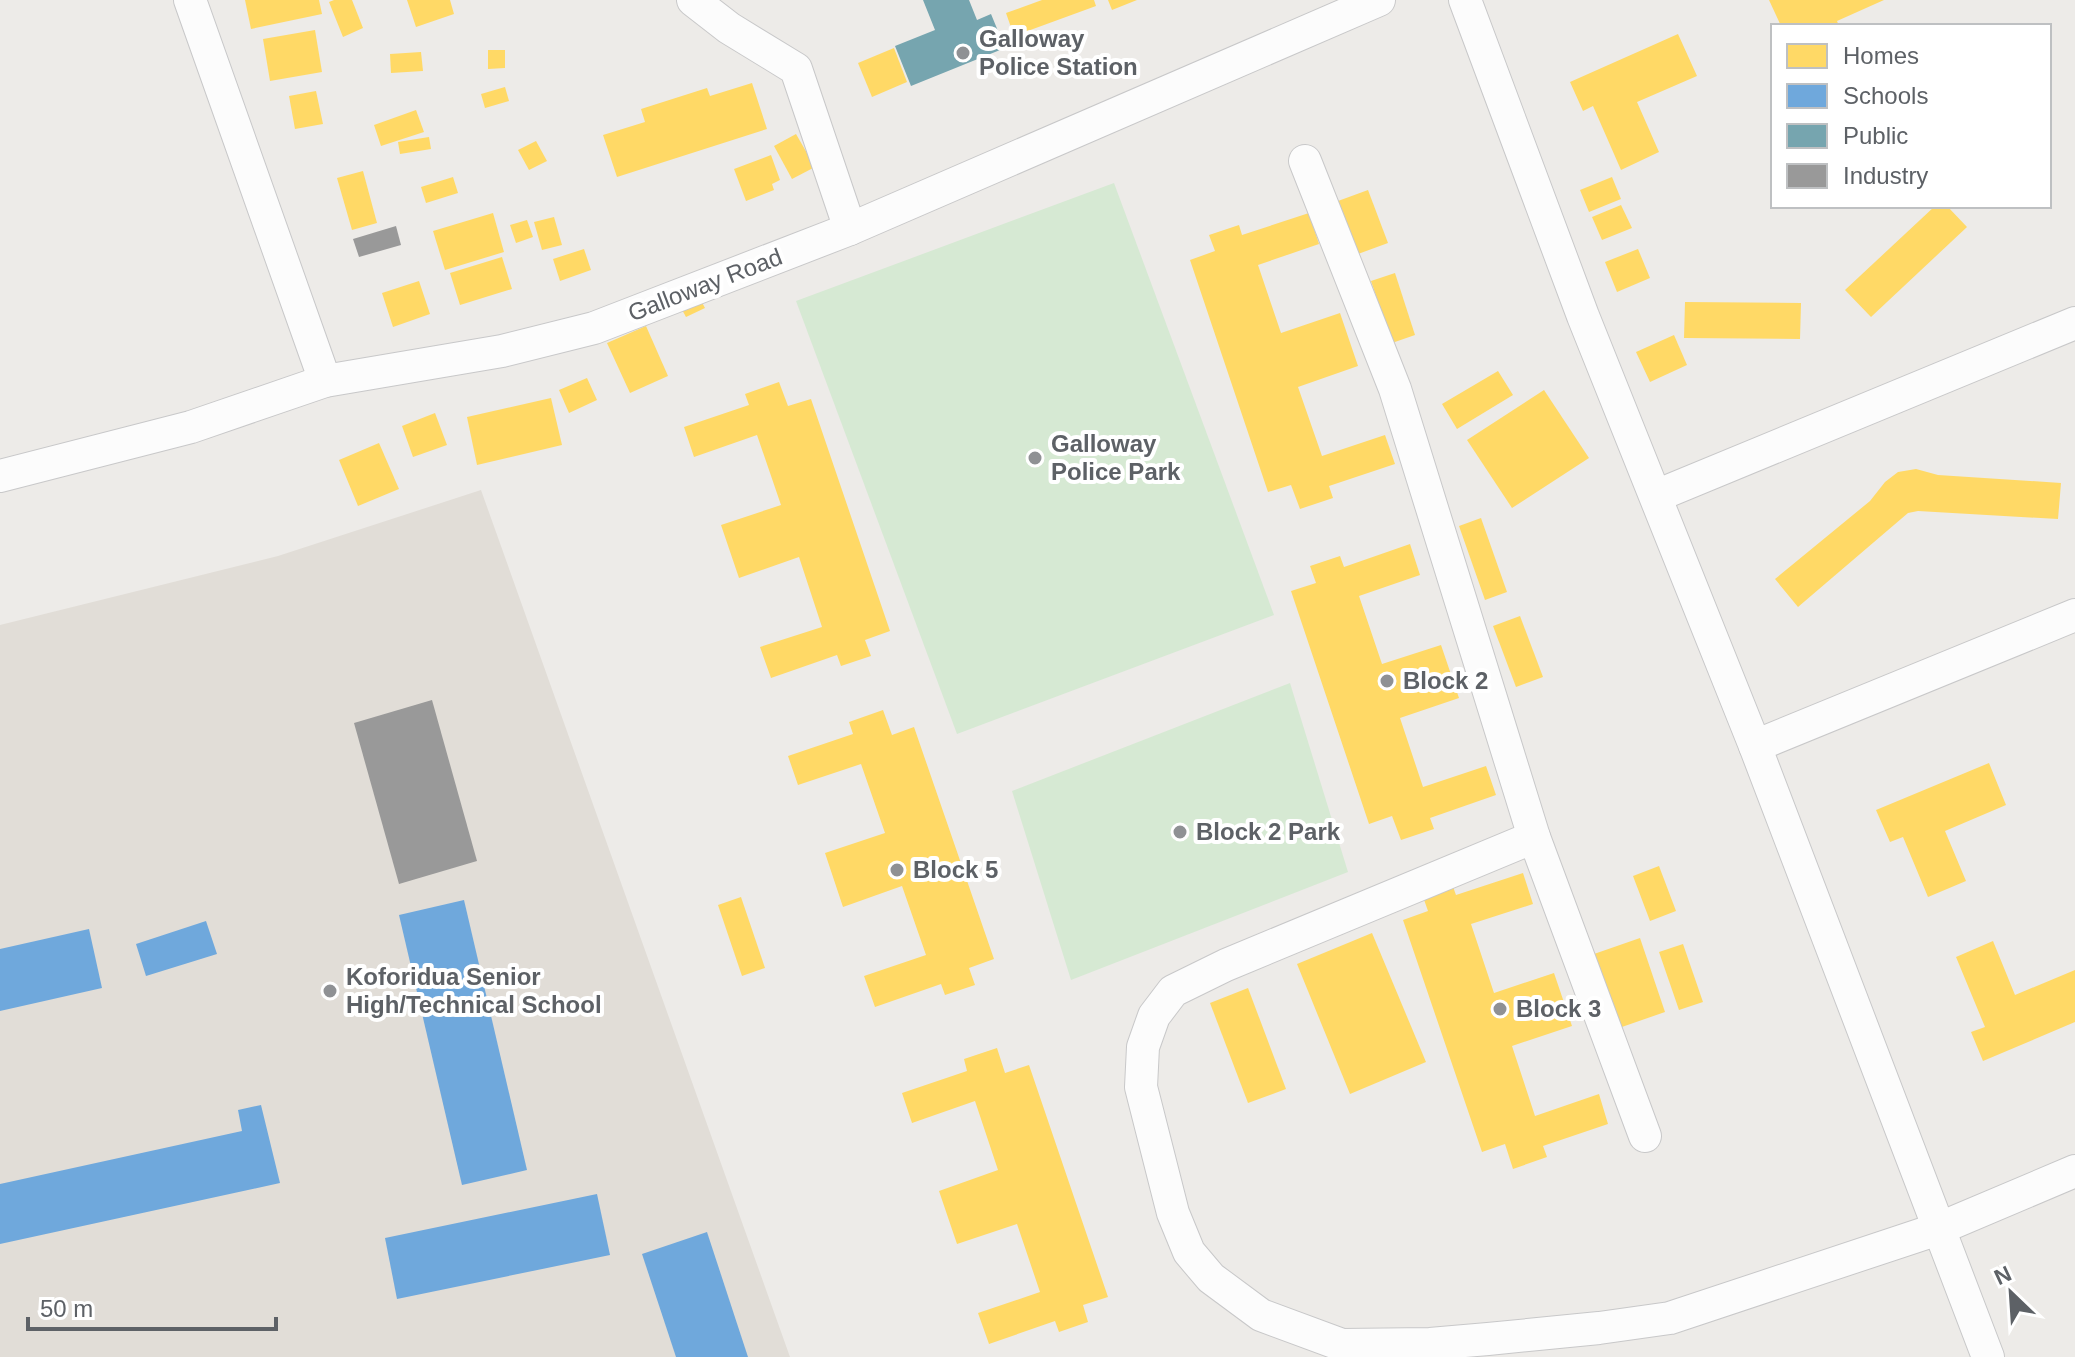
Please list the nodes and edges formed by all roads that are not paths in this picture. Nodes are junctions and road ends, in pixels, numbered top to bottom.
1 (190, 0) edge
2 (693, 0) edge
3 (1379, 0) edge
4 (1465, 0) edge
5 (1305, 161) dead end
6 (850, 229) junction
7 (2075, 323) edge
8 (325, 381) junction
9 (0, 476) edge
10 (1656, 496) junction
11 (2075, 615) edge
12 (1755, 746) junction
13 (1534, 837) junction
14 (1645, 1136) dead end
15 (2075, 1171) edge
16 (1938, 1229) junction
17 (1988, 1357) edge

1 - 8 street
2 - 6 street
3 - 6 street, Galloway Road
4 - 10 street
5 - 13 street
6 - 8 street, Galloway Road
7 - 10 street
8 - 9 street, Galloway Road
10 - 12 street
11 - 12 street
12 - 16 street
13 - 14 street
13 - 16 street
15 - 16 street
16 - 17 street

